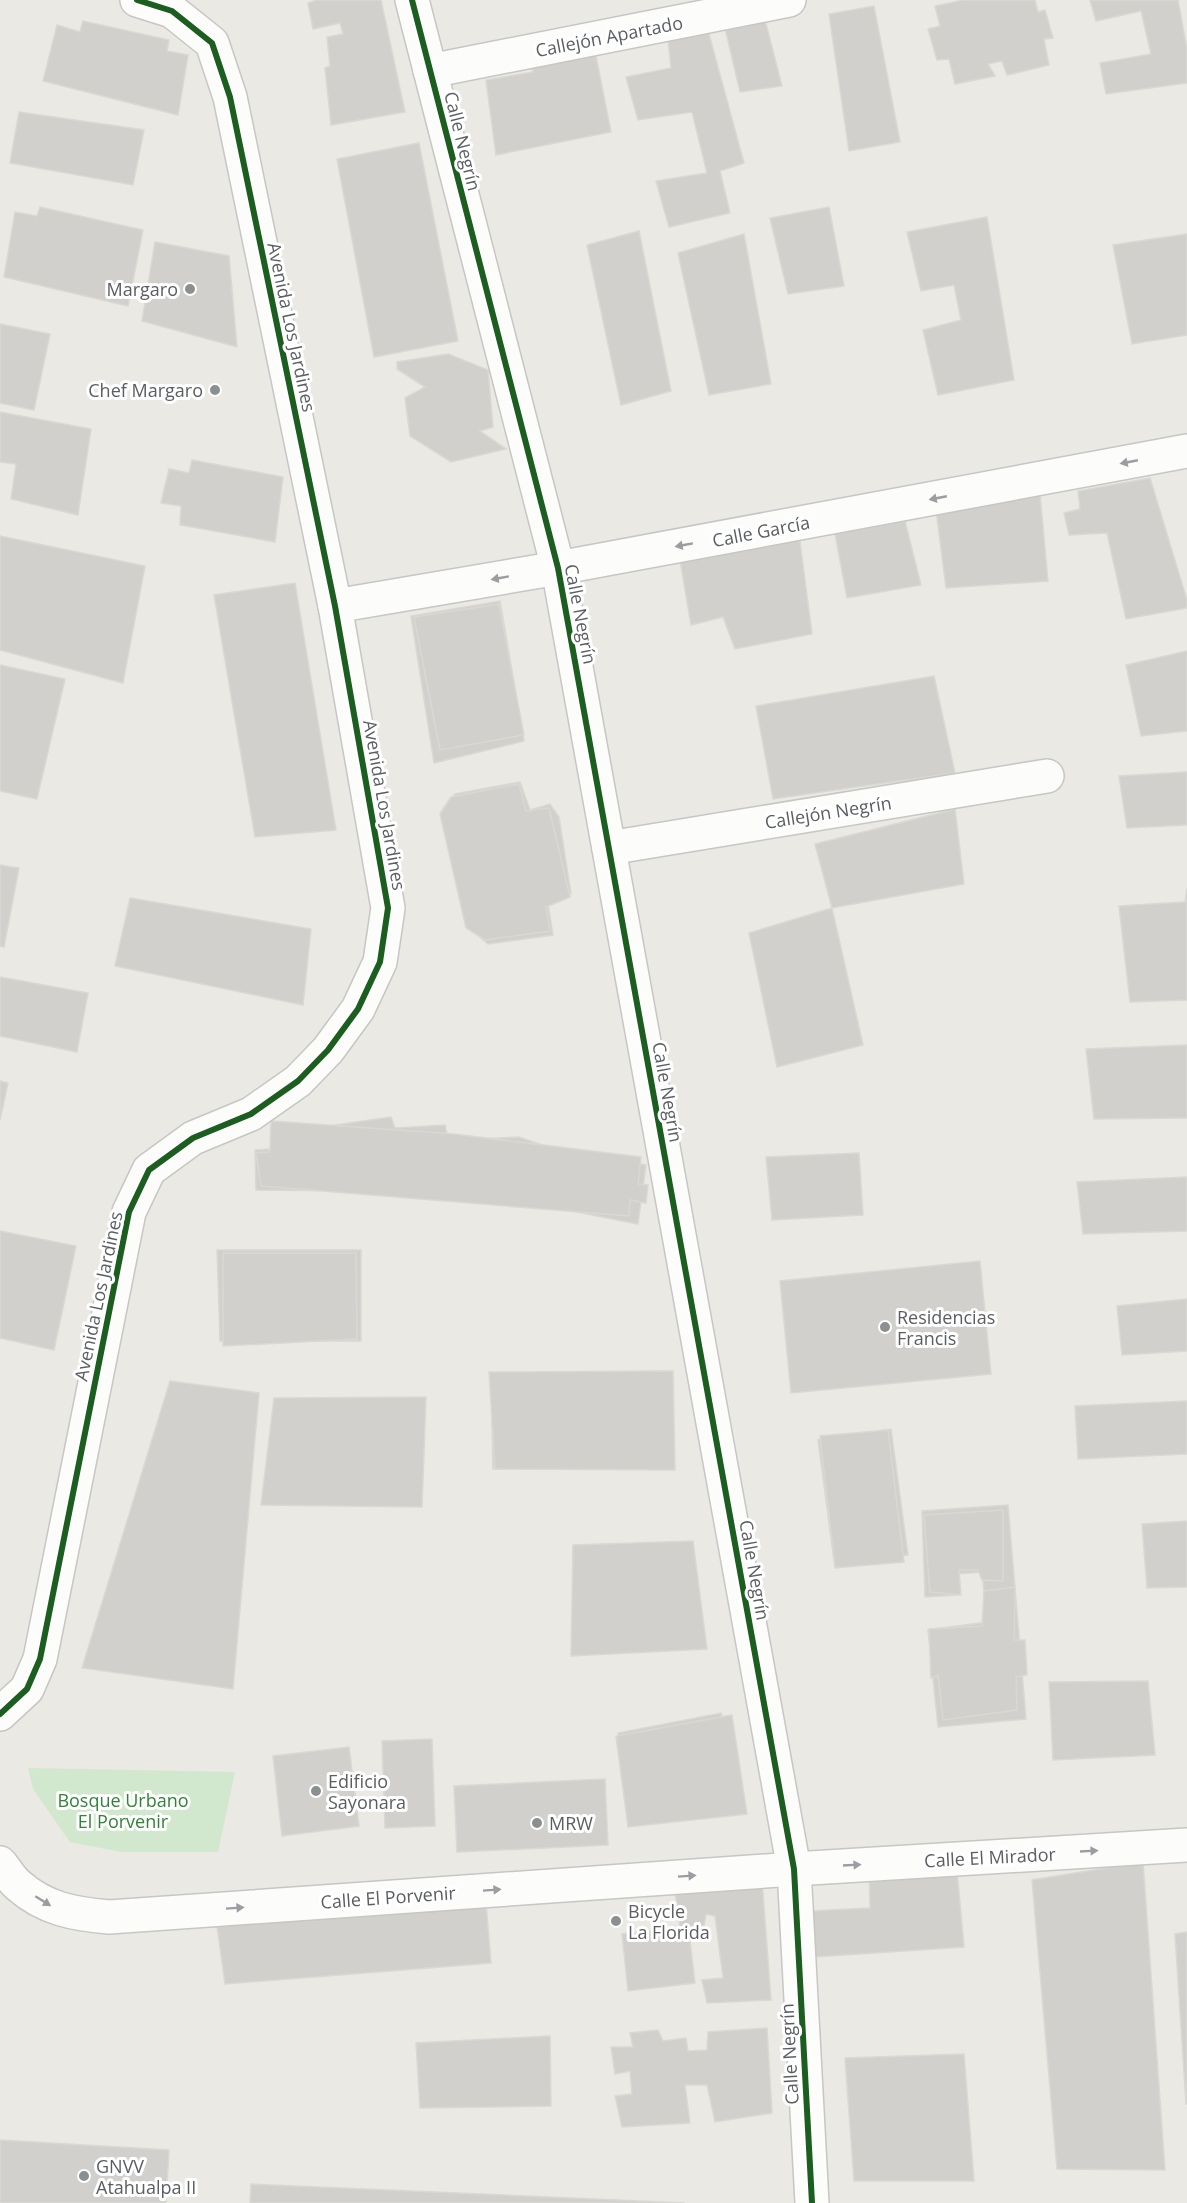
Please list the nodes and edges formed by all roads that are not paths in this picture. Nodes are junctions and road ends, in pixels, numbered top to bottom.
1 (137, 0) edge
2 (412, 0) edge
3 (789, 0) edge
4 (430, 71) junction
5 (1187, 451) edge
6 (558, 568) junction
7 (335, 606) junction
8 (1047, 776) dead end
9 (609, 849) junction
10 (0, 1714) edge
11 (1187, 1845) edge
12 (0, 1863) edge
13 (794, 1869) junction
14 (812, 2203) edge

1 - 7 street, Avenida Los Jardines
2 - 4 street, Calle Negrín
3 - 4 street, Callejón Apartado
4 - 6 street, Calle Negrín
5 -> 6 street, Calle García
6 -> 7 street, Calle García
6 - 9 street, Calle Negrín
7 - 10 street, Avenida Los Jardines
8 - 9 street, Callejón Negrín
9 - 13 street, Calle Negrín
13 -> 11 street, Calle El Mirador
12 -> 13 street, Calle El Porvenir
13 - 14 street, Calle Negrín

